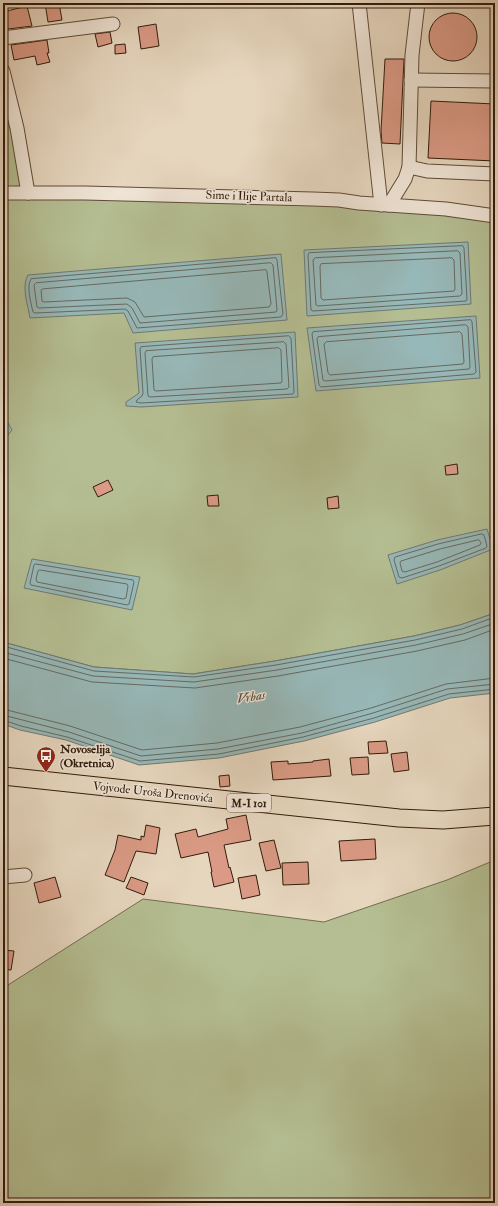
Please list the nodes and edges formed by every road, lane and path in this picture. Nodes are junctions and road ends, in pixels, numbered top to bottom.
1 (359, 3) edge
2 (418, 3) edge
3 (113, 24) dead end
4 (3, 38) edge
5 (3, 71) edge
6 (411, 80) junction
7 (495, 81) edge
8 (409, 167) junction
9 (495, 174) edge
10 (3, 193) edge
11 (28, 193) junction
12 (385, 205) junction
13 (495, 216) edge
14 (3, 776) edge
15 (495, 816) edge
16 (25, 875) dead end
17 (3, 877) edge

1 - 12 street
2 - 6 street
3 - 4 street
5 - 11 street
6 - 7 street
6 - 8 street
8 - 9 street
8 - 12 street
10 - 11 street, Sime i Ilije Partala
11 - 12 street, Sime i Ilije Partala
12 - 13 street, Sime i Ilije Partala
14 - 15 main road, Vojvode Uroša Drenovića / M-I 101
16 - 17 street

